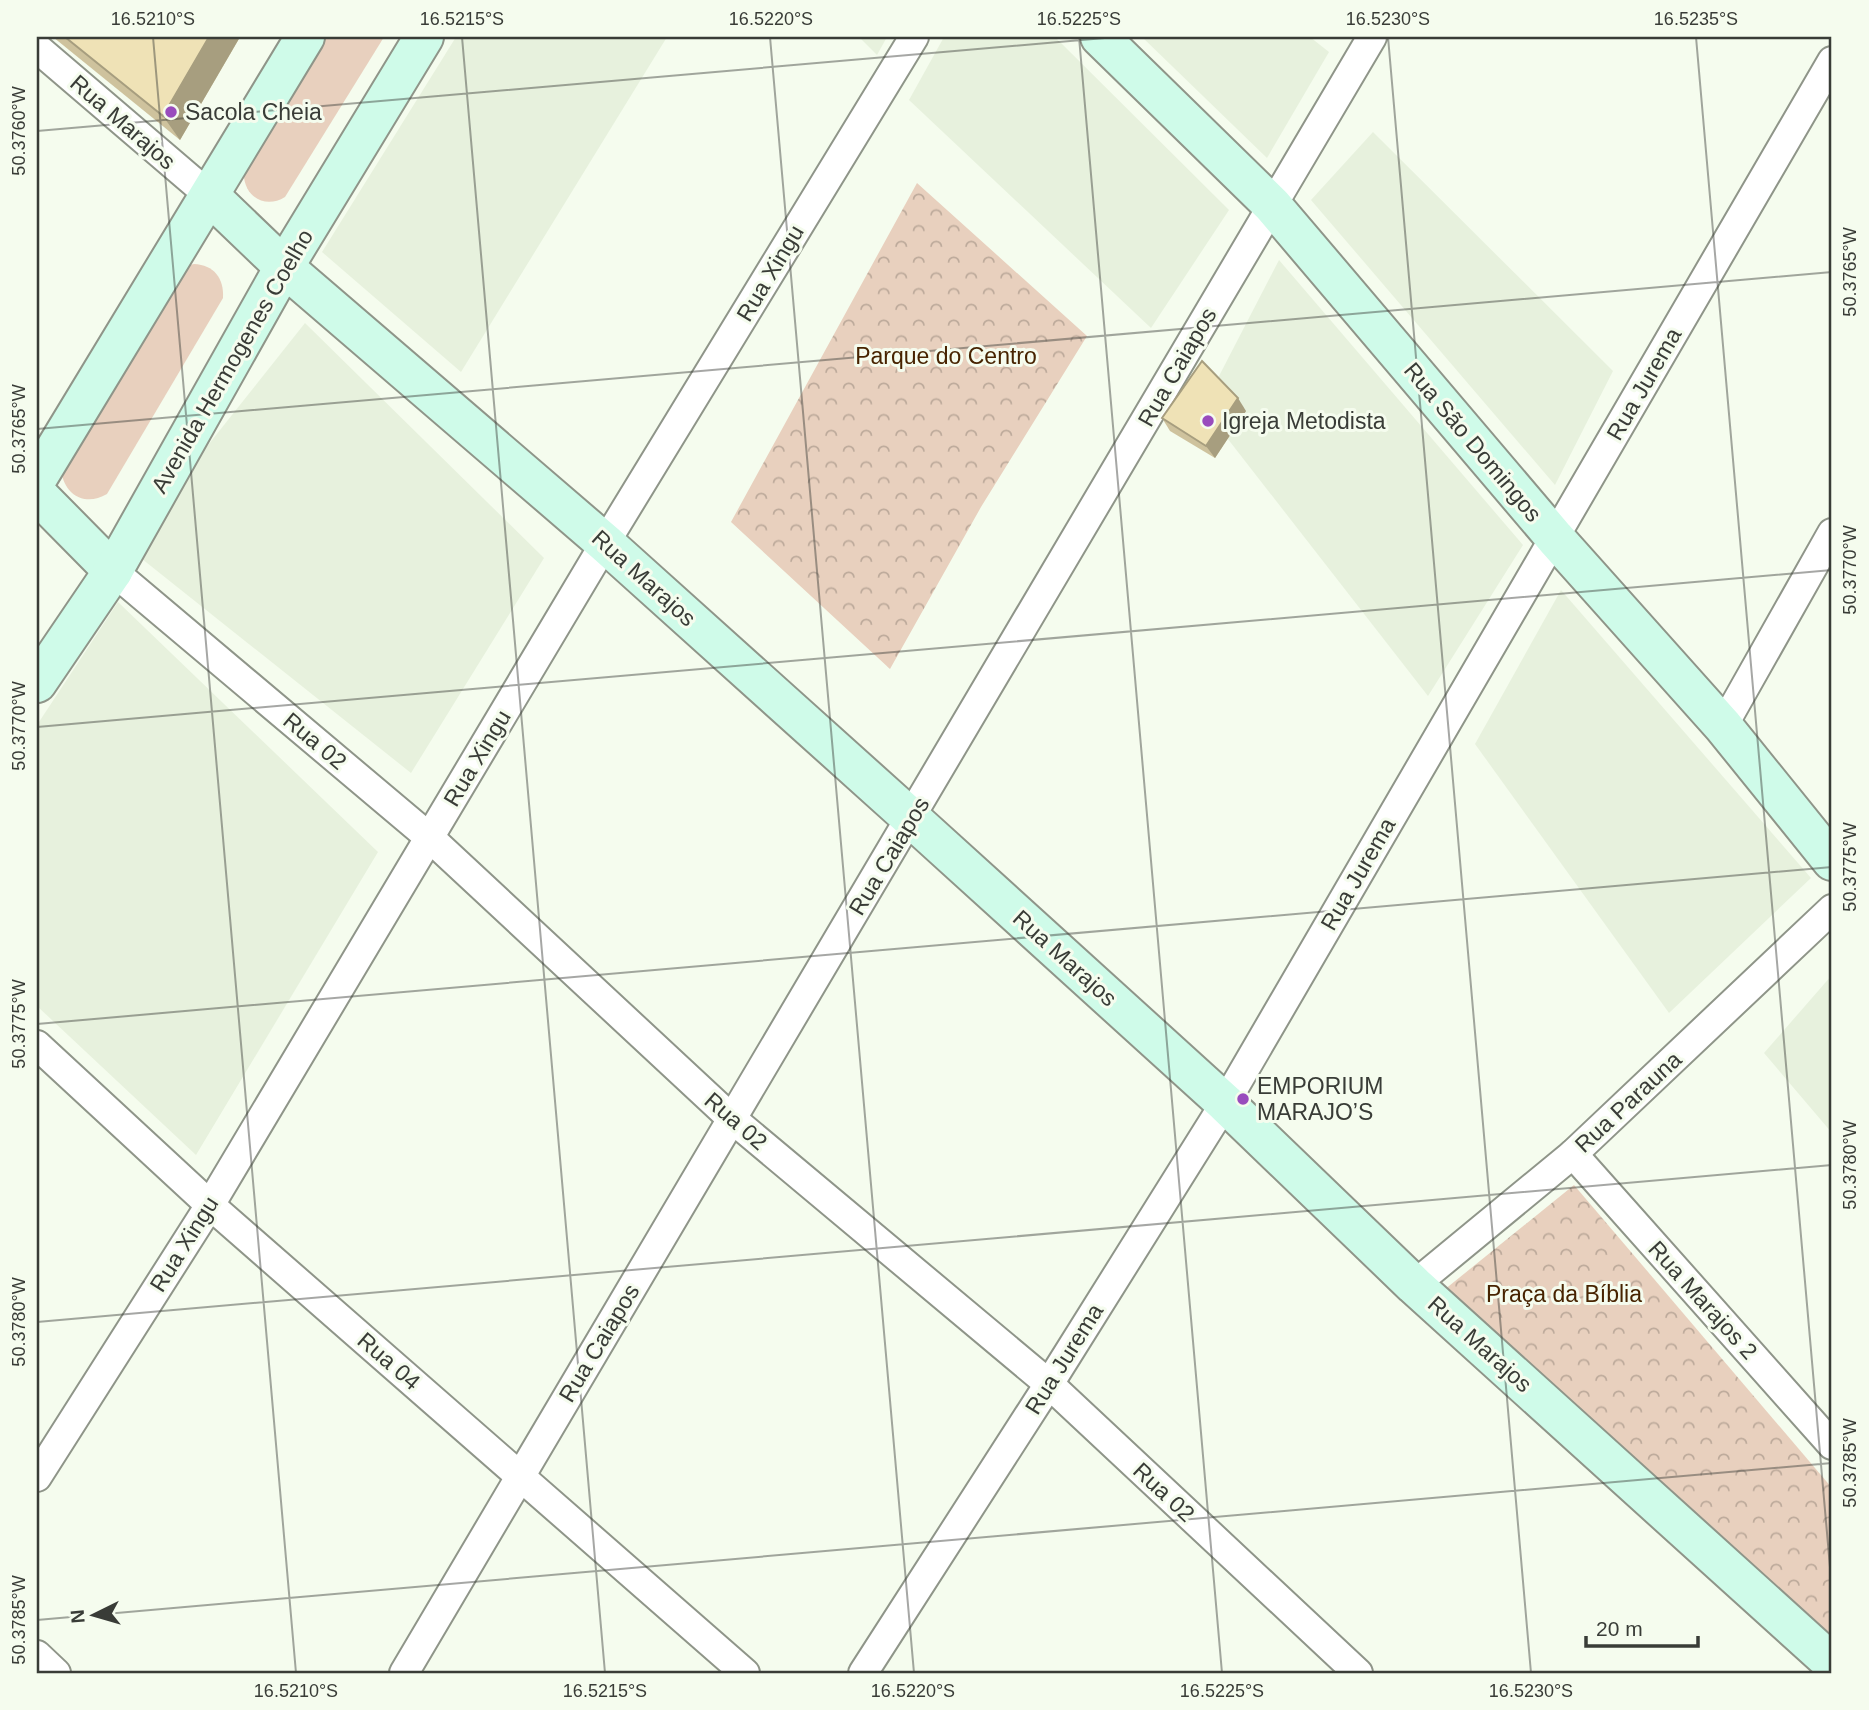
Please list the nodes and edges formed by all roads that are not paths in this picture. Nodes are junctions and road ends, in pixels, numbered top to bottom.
1 (305, 37) edge
2 (424, 37) edge
3 (914, 37) edge
4 (1100, 37) edge
5 (1372, 37) edge
6 (37, 48) edge
7 (1832, 61) edge
8 (210, 196) junction
9 (1272, 205) junction
10 (284, 267) junction
11 (37, 479) edge
12 (37, 494) edge
13 (1832, 533) edge
14 (1555, 538) junction
15 (606, 544) junction
16 (113, 571) junction
17 (37, 683) edge
18 (1723, 726) junction
19 (912, 819) junction
20 (430, 838) junction
21 (1832, 861) edge
22 (1832, 909) edge
23 (37, 1045) edge
24 (1225, 1103) junction
25 (731, 1118) junction
26 (1573, 1154) junction
27 (210, 1205) junction
28 (1413, 1285) junction
29 (1049, 1384) junction
30 (1832, 1445) edge
31 (520, 1476) junction
32 (37, 1477) edge
33 (37, 1655) edge
34 (1832, 1663) edge
35 (56, 1673) edge
36 (404, 1673) edge
37 (745, 1673) edge
38 (863, 1673) edge
39 (1358, 1673) edge

1 - 8 street
2 - 10 street, Avenida Hermogenes Coelho
3 - 15 street, Rua Xingu
4 - 9 street, Rua São Domingos
5 - 9 street, Rua Caiapos
6 - 8 street, Rua Marajos
7 - 14 street, Rua Jurema
8 - 10 street, Rua Marajos
8 - 11 street
9 - 14 street, Rua São Domingos
9 - 19 street, Rua Caiapos
10 - 15 street, Rua Marajos
10 - 16 street, Avenida Hermogenes Coelho
12 - 16 street
13 - 18 street
14 - 18 street, Rua São Domingos
14 - 24 street, Rua Jurema
15 - 19 street, Rua Marajos
15 - 20 street, Rua Xingu
16 - 17 street, Avenida Hermogenes Coelho
16 - 20 street, Rua 02
18 - 21 street, Rua São Domingos
19 - 24 street, Rua Marajos
19 - 25 street, Rua Caiapos
20 - 25 street, Rua 02
20 - 27 street, Rua Xingu
22 - 26 street, Rua Parauna
23 - 27 street, Rua 04
24 - 28 street, Rua Marajos
24 - 29 street, Rua Jurema
25 - 29 street, Rua 02
25 - 31 street, Rua Caiapos
26 - 28 street, Rua Parauna
26 - 30 street, Rua Marajos 2
27 - 31 street, Rua 04
27 - 32 street, Rua Xingu
28 - 34 street, Rua Marajos
29 - 38 street, Rua Jurema
29 - 39 street, Rua 02
31 - 36 street, Rua Caiapos
31 - 37 street, Rua 04
33 - 35 street

